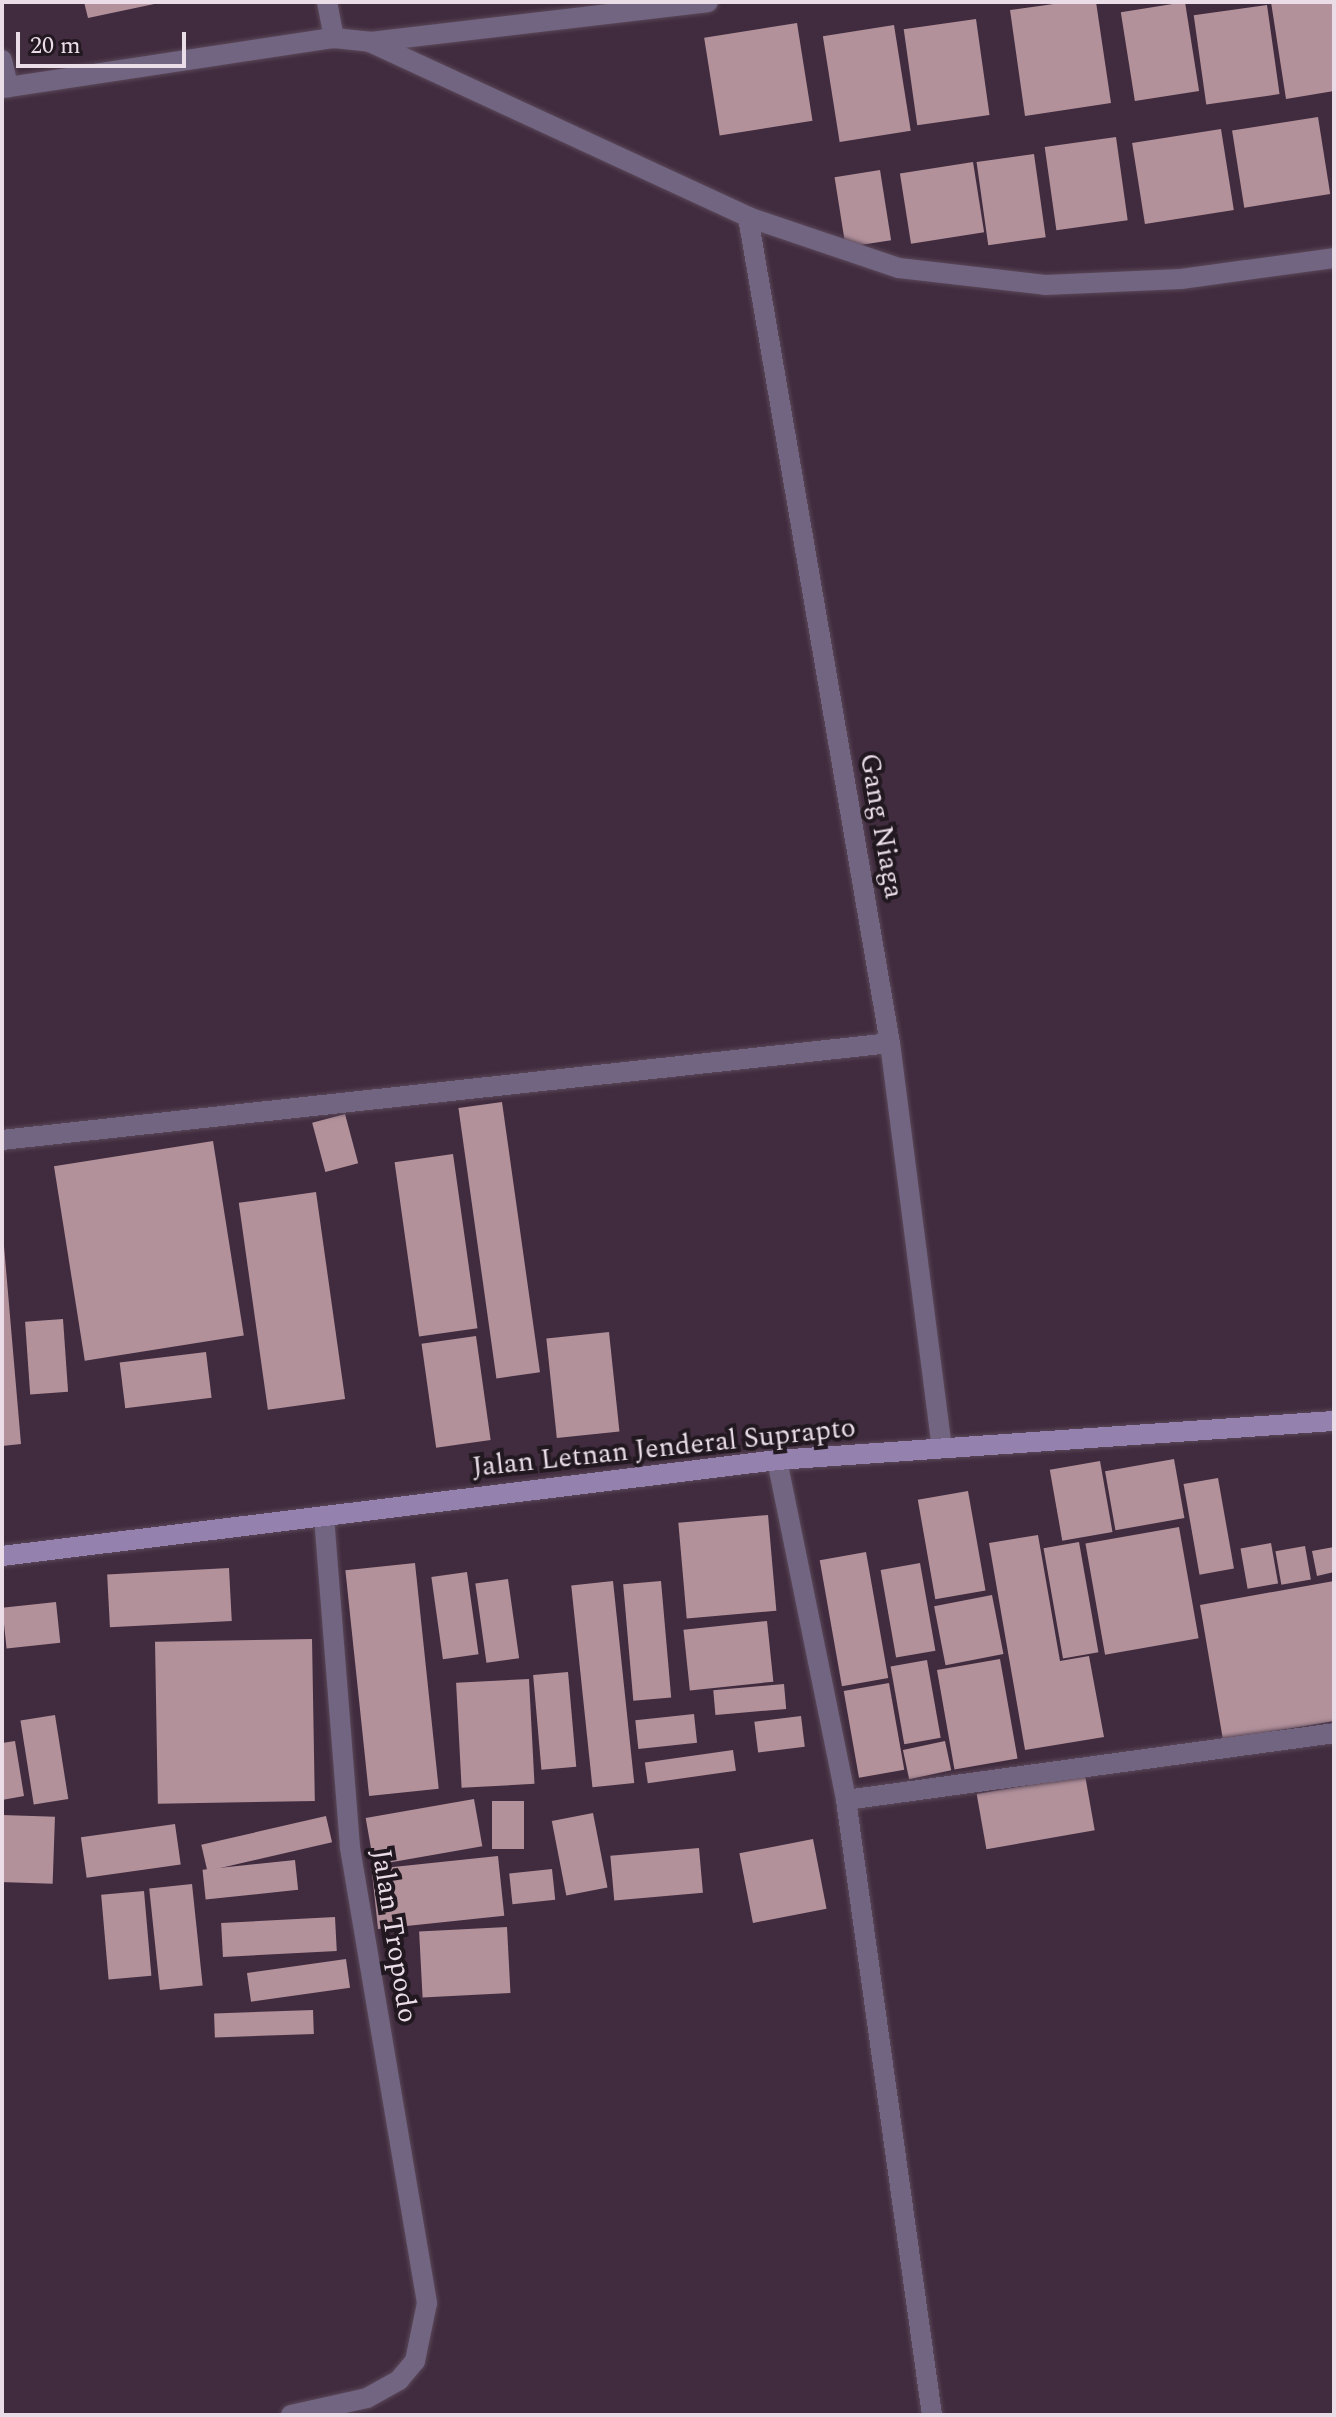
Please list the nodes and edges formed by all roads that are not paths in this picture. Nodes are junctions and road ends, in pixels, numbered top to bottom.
1 (327, 2) edge
2 (708, 2) edge
3 (602, 8) edge
4 (334, 38) junction
5 (370, 42) junction
6 (2, 60) edge
7 (5, 88) edge
8 (748, 217) junction
9 (1334, 258) edge
10 (890, 1043) junction
11 (2, 1140) edge
12 (1334, 1421) edge
13 (942, 1448) junction
14 (777, 1460) junction
15 (324, 1516) junction
16 (2, 1556) edge
17 (1334, 1733) edge
18 (846, 1800) junction
19 (291, 2415) edge
20 (932, 2415) edge

1 - 4 street
2 - 3 street
3 - 5 street
4 - 5 street
4 - 7 street
5 - 8 street
6 - 7 street
8 - 9 street
8 - 10 street, Gang Niaga
10 - 11 street
10 - 13 street, Gang Niaga
12 - 13 main road, Jalan Letnan Jenderal Suprapto
13 - 14 main road, Jalan Letnan Jenderal Suprapto
14 - 15 main road, Jalan Letnan Jenderal Suprapto
14 - 18 street
15 - 16 main road, Jalan Letnan Jenderal Suprapto
15 - 19 street, Jalan Tropodo
17 - 18 street
18 - 20 street

